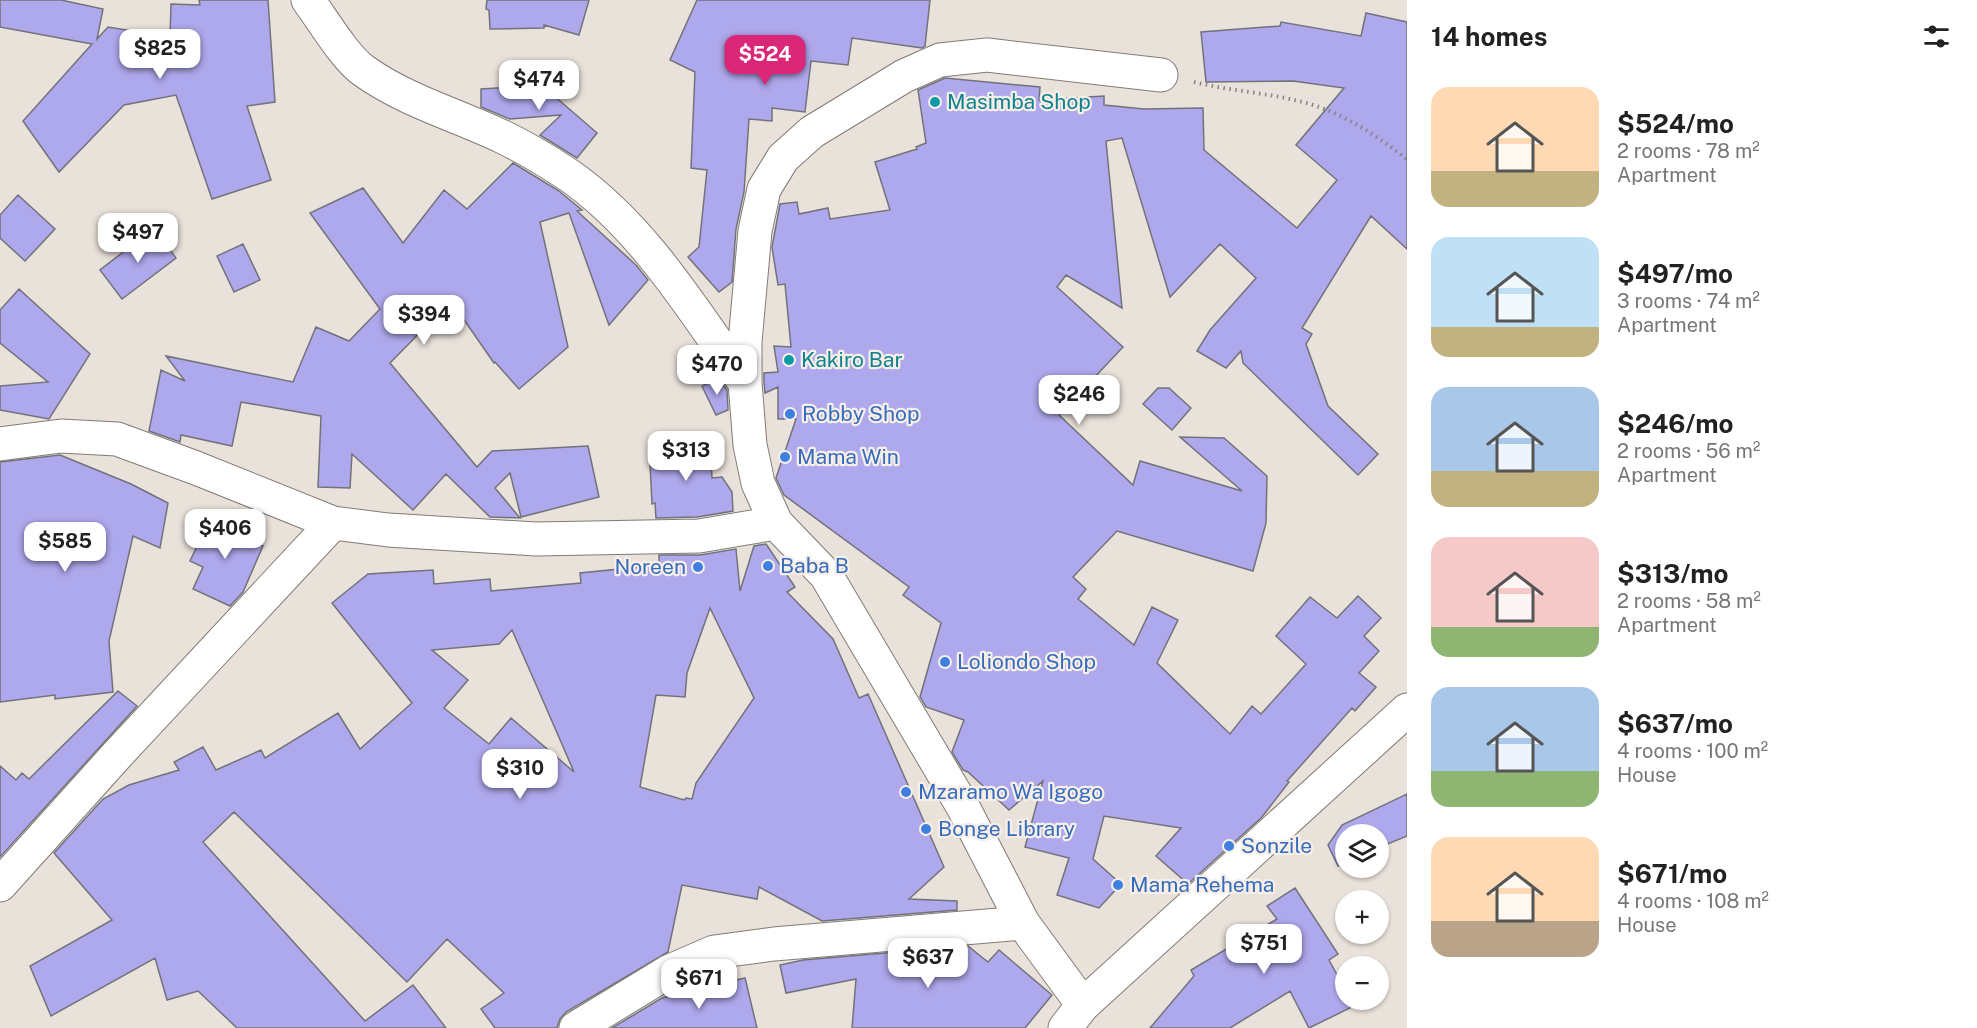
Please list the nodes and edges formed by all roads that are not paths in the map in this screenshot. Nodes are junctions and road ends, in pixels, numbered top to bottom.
1 (308, 0) edge
2 (1161, 75) road end
3 (746, 383) junction
4 (0, 444) edge
5 (333, 523) junction
6 (776, 523) junction
7 (1407, 710) edge
8 (0, 885) edge
9 (1023, 923) junction
10 (1074, 1016) edge
11 (576, 1028) edge

1 - 3 street
2 - 3 street
3 - 6 street
4 - 5 street
5 - 6 street
5 - 8 street
6 - 9 street
7 - 10 street
9 - 10 street
9 - 11 street

